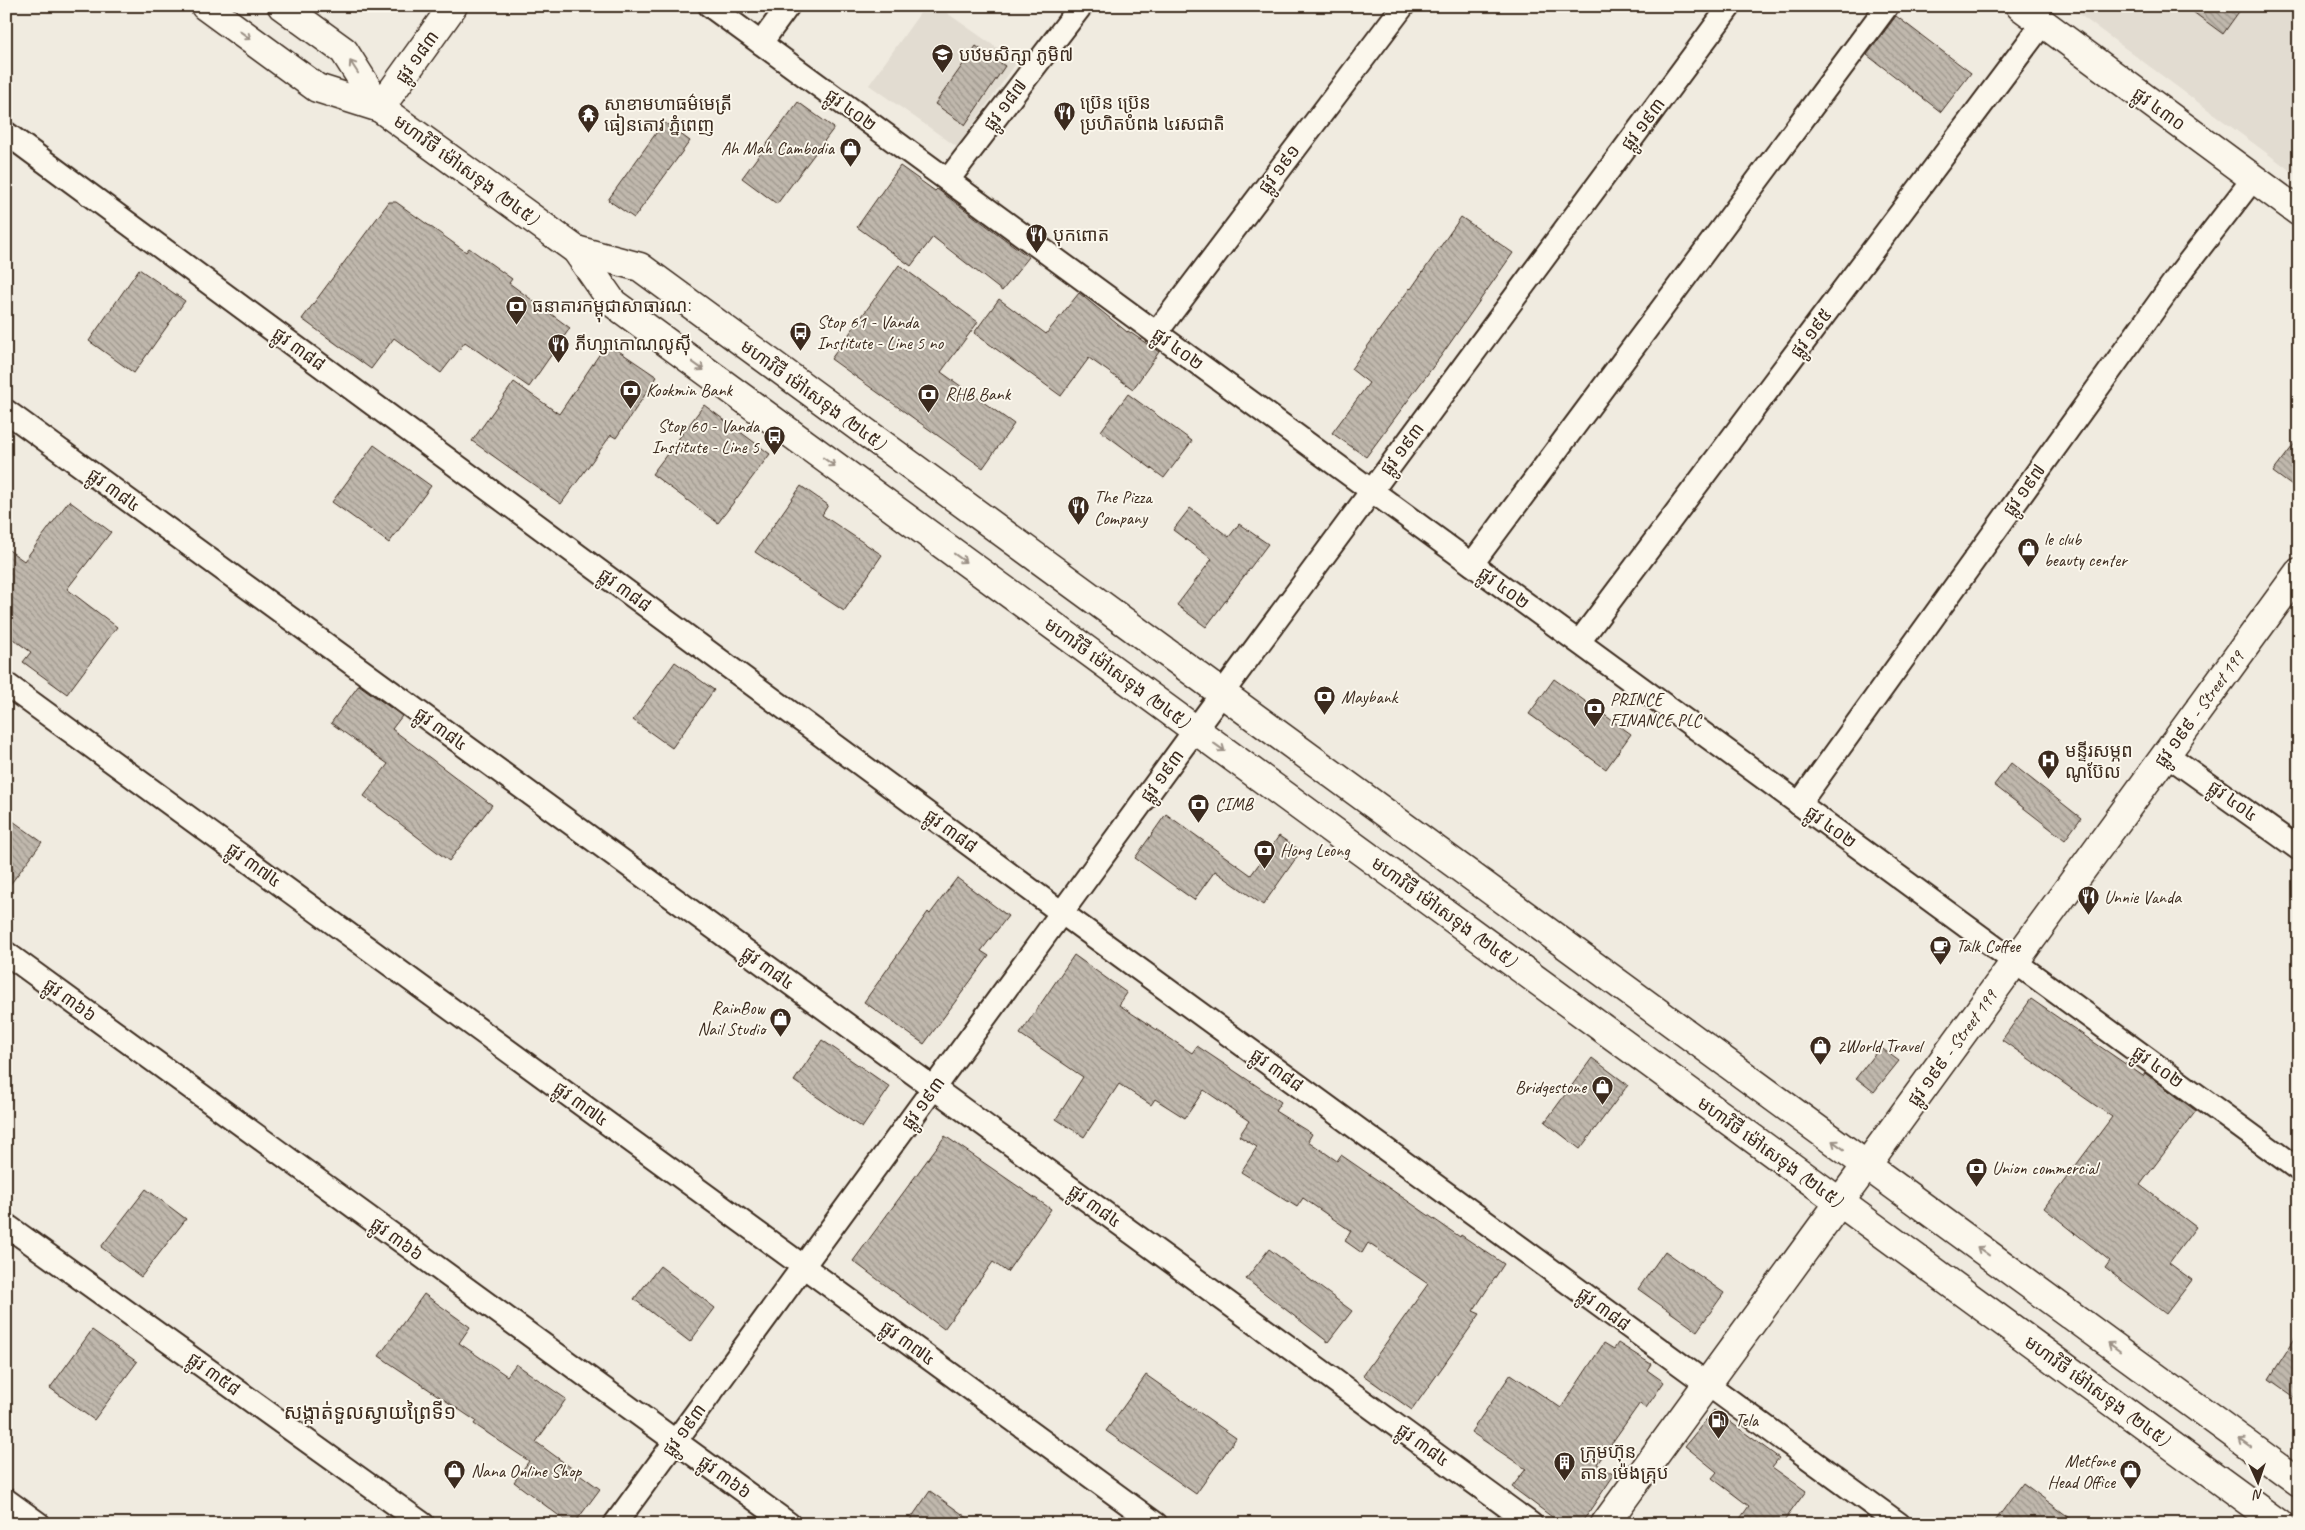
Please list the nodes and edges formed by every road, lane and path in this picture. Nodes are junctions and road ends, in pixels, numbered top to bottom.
1 (205, 6) edge
2 (282, 6) edge
3 (453, 6) edge
4 (710, 6) edge
5 (788, 6) edge
6 (1081, 6) edge
7 (1403, 6) edge
8 (1730, 6) edge
9 (1887, 6) edge
10 (2020, 6) edge
11 (2043, 23) junction
12 (761, 44) junction
13 (380, 108) junction
14 (6, 133) edge
15 (2253, 179) junction
16 (948, 180) junction
17 (2299, 212) edge
18 (576, 250) junction
19 (1156, 333) junction
20 (6, 411) edge
21 (1371, 490) junction
22 (1472, 564) junction
23 (2299, 572) edge
24 (1578, 642) junction
25 (6, 684) edge
26 (1222, 694) junction
27 (1195, 730) junction
28 (2166, 754) junction
29 (1799, 804) junction
30 (2299, 849) edge
31 (1062, 913) junction
32 (6, 953) edge
33 (2014, 962) junction
34 (934, 1089) junction
35 (1866, 1166) junction
36 (2299, 1170) edge
37 (1839, 1202) junction
38 (6, 1225) edge
39 (803, 1267) junction
40 (1707, 1384) junction
41 (675, 1442) junction
42 (2299, 1482) edge
43 (6, 1500) edge
44 (39, 1524) edge
45 (423, 1524) edge
46 (615, 1524) edge
47 (789, 1524) edge
48 (1156, 1524) edge
49 (1531, 1524) edge
50 (1605, 1524) edge
51 (1899, 1524) edge
52 (2279, 1524) edge

1 -> 13 main road, មហាវិថី ម៉ៅសេទុង (២៤៥)
13 -> 2 main road, មហាវិថី ម៉ៅសេទុង (២៤៥)
3 - 13 main road, ផ្លូវ ១៨៣
4 - 12 street, ផ្លូវ ៤០២
5 - 12 street
6 - 16 street, ផ្លូវ ១៨៧
7 - 19 street, ផ្លូវ ១៩១
8 - 21 street, ផ្លូវ ១៩៣
9 - 22 street
10 - 11 main road, ផ្លូវ ៤៣០
11 - 15 main road, ផ្លូវ ៤៣០
11 - 24 street, ផ្លូវ ១៩៥
12 - 16 street, ផ្លូវ ៤០២
13 - 18 main road, មហាវិថី ម៉ៅសេទុង (២៤៥)
14 - 31 street, ផ្លូវ ៣៨៨
15 - 17 main road, ផ្លូវ ៤៣០
15 - 29 street, ផ្លូវ ១៩៧
16 - 19 street, ផ្លូវ ៤០២
18 - 26 main road, មហាវិថី ម៉ៅសេទុង (២៤៥)
18 -> 27 main road, មហាវិថី ម៉ៅសេទុង (២៤៥)
19 - 21 street, ផ្លូវ ៤០២
20 - 34 street, ផ្លូវ ៣៨៤
21 - 22 street, ផ្លូវ ៤០២
21 - 26 street, ផ្លូវ ១៩៣
22 - 24 street, ផ្លូវ ៤០២
23 - 28 main road, ផ្លូវ ១៩៩ - Street 199
24 - 29 street, ផ្លូវ ៤០២
25 - 39 street, ផ្លូវ ៣៧៤
26 - 27 street, ផ្លូវ ១៩៣
35 -> 26 main road, មហាវិថី ម៉ៅសេទុង (២៤៥)
27 - 31 street, ផ្លូវ ១៩៣
27 -> 37 main road, មហាវិថី ម៉ៅសេទុង (២៤៥)
28 - 30 street, ផ្លូវ ៤០៤
28 - 33 main road, ផ្លូវ ១៩៩ - Street 199
29 - 33 street, ផ្លូវ ៤០២
31 - 34 street, ផ្លូវ ១៩៣
31 - 40 street, ផ្លូវ ៣៨៨
32 - 41 street, ផ្លូវ ៣៦៦
33 - 35 main road, ផ្លូវ ១៩៩ - Street 199
33 - 36 street, ផ្លូវ ៤០២
34 - 39 street, ផ្លូវ ១៩៣
34 - 49 street, ផ្លូវ ៣៨៤
35 - 37 main road, ផ្លូវ ១៩៩ - Street 199
42 -> 35 main road, មហាវិថី ម៉ៅសេទុង (២៤៥)
37 - 40 main road, ផ្លូវ ១៩៩ - Street 199
37 - 52 main road, មហាវិថី ម៉ៅសេទុង (២៤៥)
38 - 45 street, ផ្លូវ ៣៥៨
39 - 41 street, ផ្លូវ ១៩៣
39 - 48 street, ផ្លូវ ៣៧៤
40 - 50 main road, ផ្លូវ ១៩៩ - Street 199
40 - 51 street, ផ្លូវ ៣៨៨
41 - 46 street, ផ្លូវ ១៩៣
41 - 47 street, ផ្លូវ ៣៦៦
43 - 44 street

